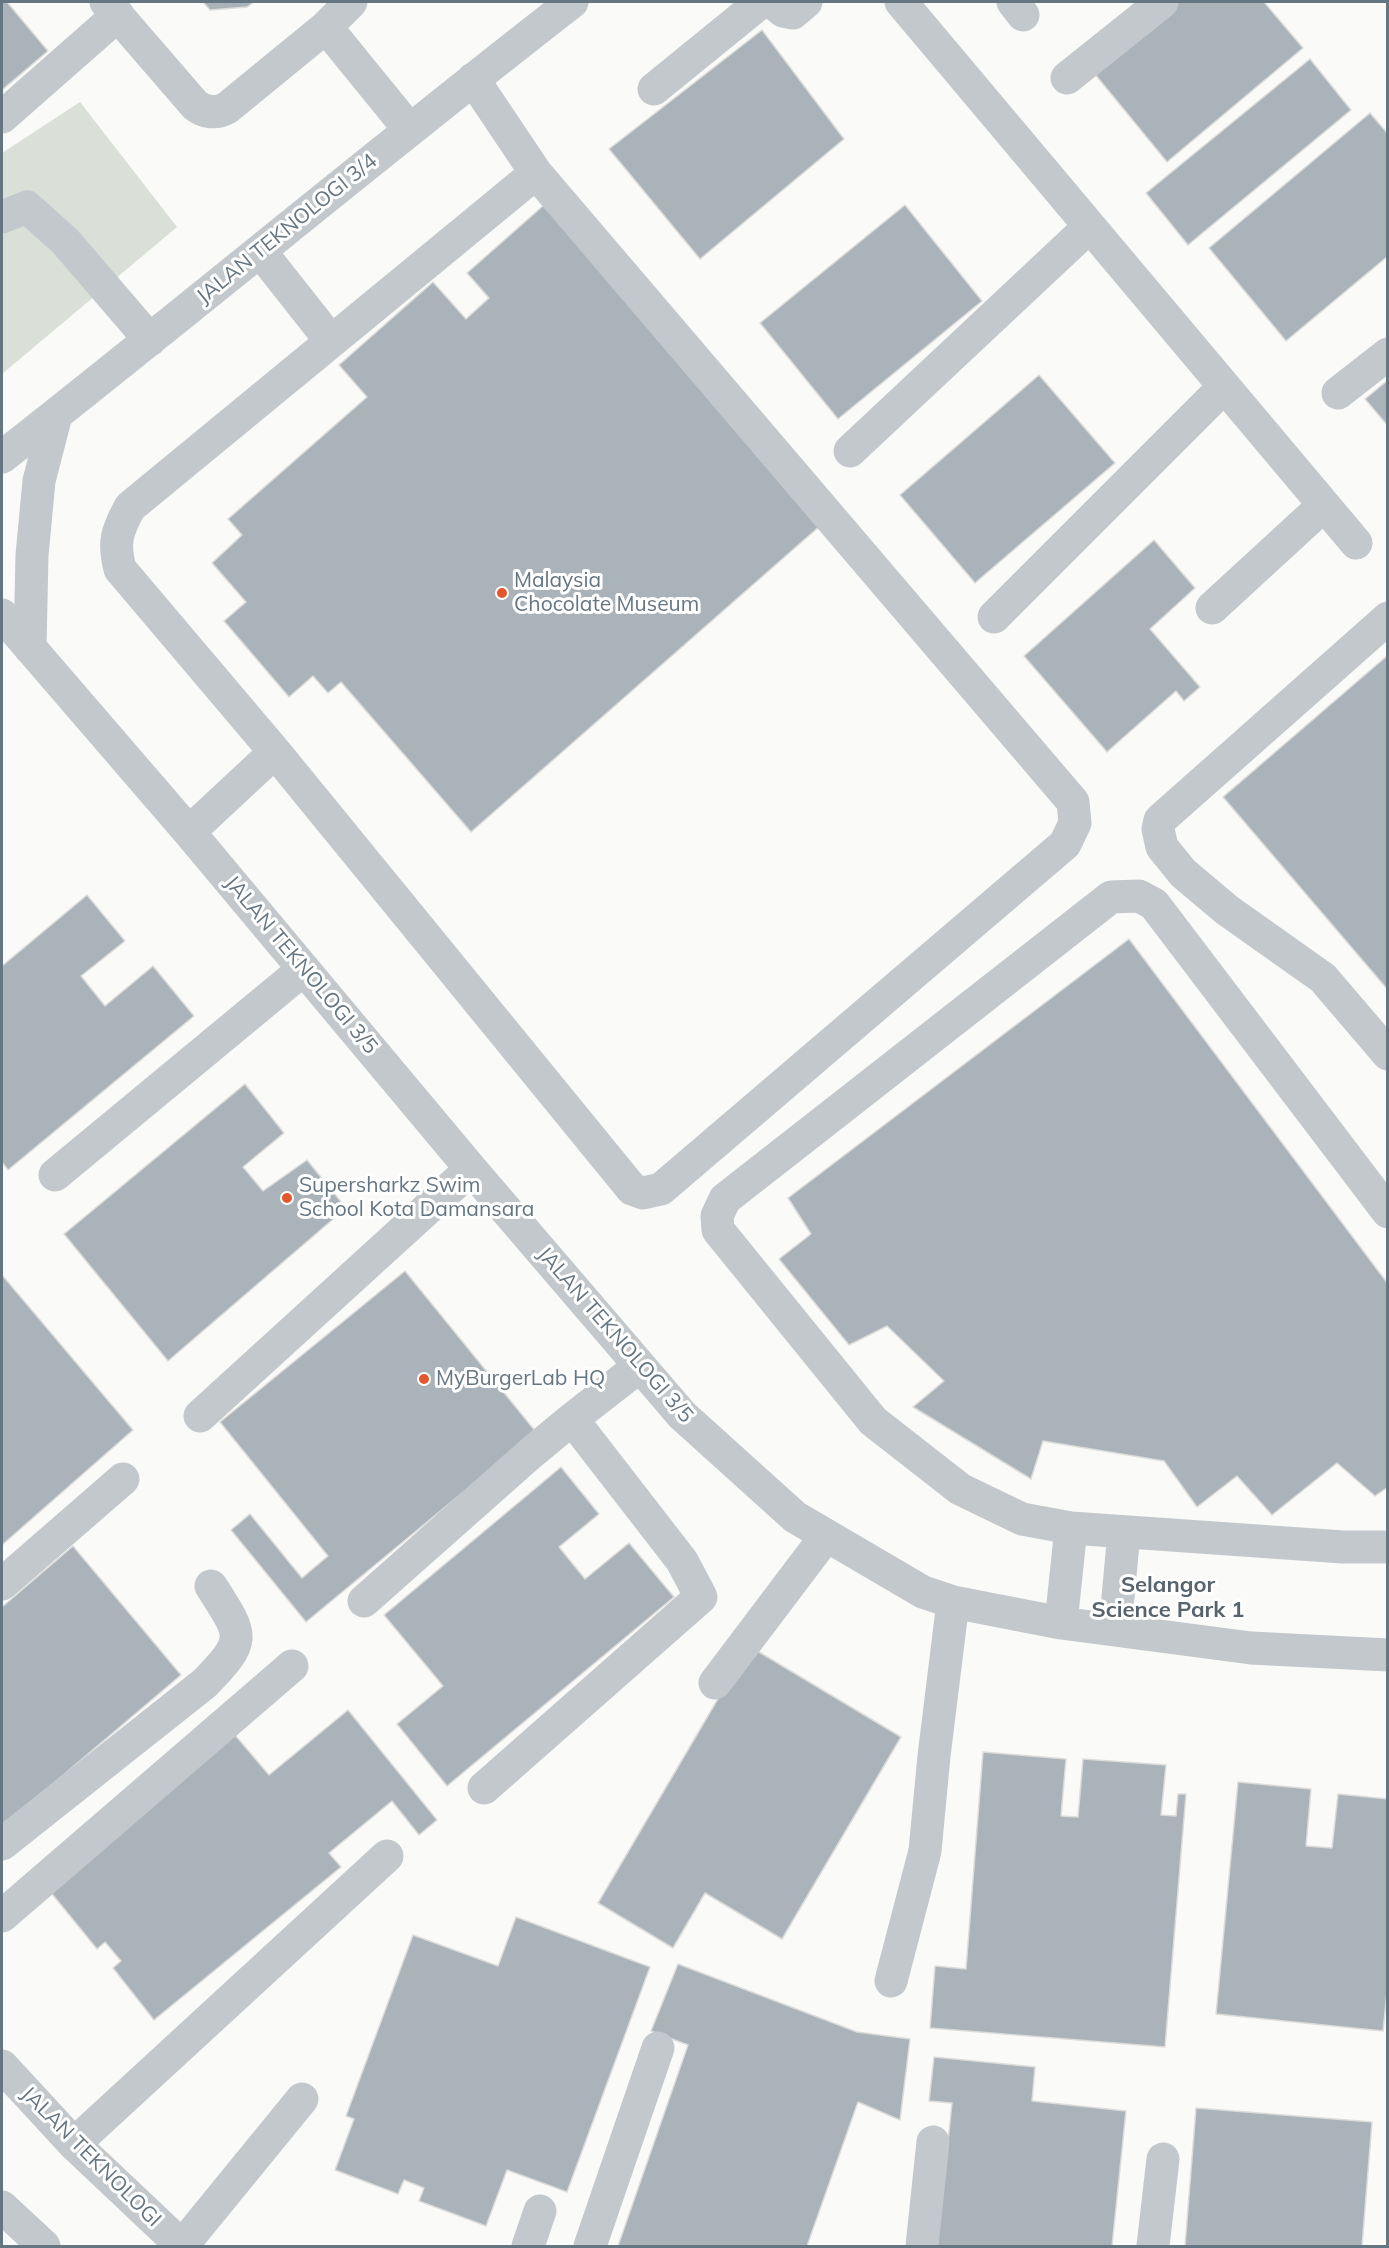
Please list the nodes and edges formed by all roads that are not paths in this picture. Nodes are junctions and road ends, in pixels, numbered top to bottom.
1 (351, 2) edge
2 (572, 2) edge
3 (761, 2) edge
4 (772, 2) edge
5 (806, 2) edge
6 (901, 2) edge
7 (1162, 2) edge
8 (112, 8) edge
9 (326, 27) junction
10 (1067, 78) dead end
11 (473, 79) junction
12 (654, 89) dead end
13 (2, 117) edge
14 (409, 129) junction
15 (536, 173) junction
16 (2, 217) edge
17 (1089, 227) junction
18 (260, 251) junction
19 (150, 340) junction
20 (331, 341) junction
21 (1388, 354) edge
22 (1224, 387) junction
23 (1338, 393) dead end
24 (56, 415) junction
25 (850, 451) dead end
26 (2, 457) edge
27 (1323, 506) junction
28 (1356, 543) dead end
29 (1212, 608) dead end
30 (994, 617) dead end
31 (1388, 618) edge
32 (11, 633) edge
33 (275, 752) junction
34 (189, 832) junction
35 (304, 969) junction
36 (1388, 1054) edge
37 (471, 1169) junction
38 (55, 1175) dead end
39 (1388, 1212) edge
40 (640, 1366) junction
41 (200, 1416) dead end
42 (572, 1419) junction
43 (123, 1479) dead end
44 (1071, 1528) junction
45 (1124, 1532) junction
46 (826, 1536) junction
47 (1388, 1547) edge
48 (2, 1584) edge
49 (211, 1586) dead end
50 (364, 1601) dead end
51 (953, 1602) junction
52 (1061, 1623) junction
53 (1115, 1630) junction
54 (1388, 1655) edge
55 (292, 1666) dead end
56 (715, 1683) dead end
57 (484, 1788) dead end
58 (2, 1844) edge
59 (387, 1856) dead end
60 (2, 1916) edge
61 (891, 1981) dead end
62 (658, 2048) dead end
63 (2, 2066) edge
64 (302, 2099) dead end
65 (933, 2142) dead end
66 (74, 2144) junction
67 (1163, 2159) dead end
68 (2, 2207) edge
69 (540, 2211) dead end
70 (44, 2247) edge
71 (182, 2247) edge
72 (528, 2247) edge
73 (590, 2247) edge
74 (922, 2247) edge
75 (1153, 2247) edge

1 - 9 street
2 - 11 street, JALAN TEKNOLOGI 3/4
3 - 12 street
4 - 5 street
6 - 17 street
7 - 10 street
8 - 9 street
8 - 13 street
9 - 14 street
11 - 14 street, JALAN TEKNOLOGI 3/4
11 - 15 street
14 - 18 street, JALAN TEKNOLOGI 3/4
15 - 20 street
15 - 33 street
16 - 19 street
17 - 22 street
17 - 25 street
18 - 19 street, JALAN TEKNOLOGI 3/4
18 - 20 street
19 - 24 street, JALAN TEKNOLOGI 3/4
20 - 33 street
21 - 23 street
22 - 27 street
22 - 30 street
24 - 26 street, JALAN TEKNOLOGI 3/4
24 - 32 street
27 - 28 street
27 - 29 street
31 - 36 street
32 - 34 street, JALAN TEKNOLOGI 3/5
33 - 34 street
34 - 35 street, JALAN TEKNOLOGI 3/5
35 - 37 street, JALAN TEKNOLOGI 3/5
35 - 38 street
37 - 40 street, JALAN TEKNOLOGI 3/5
37 - 41 street
39 - 44 street
40 - 42 street
40 - 46 street, JALAN TEKNOLOGI 3/5
42 - 50 street
42 - 57 street
43 - 48 street
44 - 45 street
44 - 52 street
45 - 47 street
45 - 53 street
46 - 51 street, JALAN TEKNOLOGI 3/5
46 - 56 street
49 - 58 street
51 - 52 street, JALAN TEKNOLOGI 3/5
51 - 61 street
52 - 53 street, JALAN TEKNOLOGI 3/5
53 - 54 street, JALAN TEKNOLOGI 3/5
55 - 60 street
59 - 66 street
62 - 73 street
63 - 66 street, JALAN TEKNOLOGI
64 - 71 street
65 - 74 street
66 - 71 street, JALAN TEKNOLOGI
67 - 75 street
68 - 70 street
69 - 72 street

